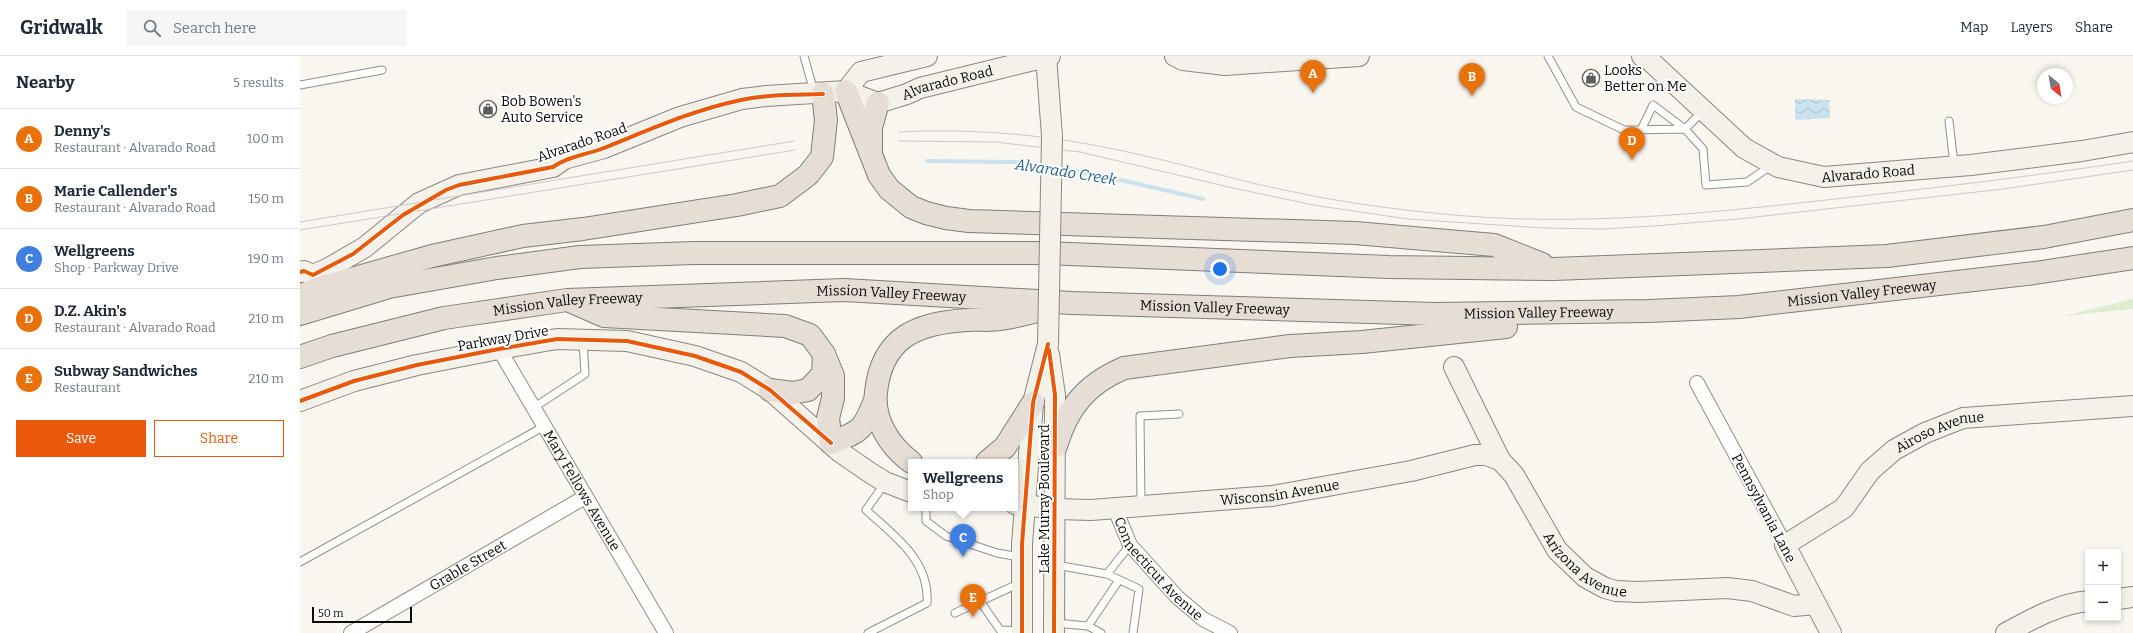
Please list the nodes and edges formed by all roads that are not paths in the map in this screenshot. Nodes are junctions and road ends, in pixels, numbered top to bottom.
1 (804, 56) edge
2 (927, 56) edge
3 (1048, 56) edge
4 (1176, 56) edge
5 (1359, 56) edge
6 (1548, 56) edge
7 (1642, 56) edge
8 (905, 59) edge
9 (382, 70) dead end
10 (300, 85) edge
11 (846, 91) junction
12 (819, 94) junction
13 (878, 103) junction
14 (1703, 110) junction
15 (1949, 121) dead end
16 (1685, 129) junction
17 (1641, 130) junction
18 (2133, 142) edge
19 (872, 156) junction
20 (1774, 164) junction
21 (1955, 167) junction
22 (2133, 220) edge
23 (2133, 258) edge
24 (1554, 269) junction
25 (302, 271) edge
26 (300, 296) edge
27 (567, 300) junction
28 (1072, 303) junction
29 (1649, 311) junction
30 (300, 314) edge
31 (583, 340) junction
32 (1048, 344) junction
33 (499, 349) junction
34 (824, 354) junction
35 (300, 357) edge
36 (1454, 367) dead end
37 (1697, 383) dead end
38 (770, 390) junction
39 (875, 400) junction
40 (300, 401) edge
41 (1033, 403) junction
42 (2133, 406) edge
43 (533, 408) junction
44 (1179, 414) dead end
45 (543, 426) junction
46 (831, 443) junction
47 (1056, 446) junction
48 (908, 459) edge
49 (991, 459) edge
50 (1500, 460) junction
51 (885, 482) junction
52 (908, 491) edge
53 (585, 498) junction
54 (1021, 505) edge
55 (1141, 506) junction
56 (1056, 509) junction
57 (1115, 509) junction
58 (926, 511) edge
59 (1130, 545) junction
60 (1785, 545) junction
61 (1022, 557) junction
62 (300, 562) edge
63 (1056, 565) junction
64 (1107, 574) junction
65 (1119, 580) junction
66 (1022, 582) junction
67 (2133, 597) edge
68 (2121, 598) edge
69 (980, 601) junction
70 (2085, 601) edge
71 (1815, 604) junction
72 (955, 613) dead end
73 (1088, 626) junction
74 (1054, 628) edge
75 (662, 632) edge
76 (1022, 632) edge
77 (351, 633) edge
78 (868, 633) edge
79 (1101, 633) edge
80 (1133, 633) edge
81 (1230, 633) edge
82 (1831, 633) edge
83 (2006, 633) edge

1 - 12 lane
2 - 8 street
3 - 13 street, Alvarado Road
3 - 32 street, Lake Murray Boulevard, bridge
4 - 5 street
6 - 17 lane
7 - 14 street, Alvarado Road
8 - 11 street
9 - 10 lane
11 - 12 street, Alvarado Road
11 - 13 street, Alvarado Road
11 - 19 highway
12 - 25 street, Alvarado Road
12 - 26 highway
13 - 19 highway
14 - 16 lane
14 - 20 street, Alvarado Road
15 - 21 lane
16 - 17 lane
16 - 17 lane
16 - 20 lane
18 - 21 street, Alvarado Road
19 - 24 highway
20 - 21 street, Alvarado Road
22 - 24 highway
23 - 29 highway, Mission Valley Freeway
24 - 30 highway
27 - 28 highway, Mission Valley Freeway
27 - 34 highway
27 - 35 highway, Mission Valley Freeway
28 - 29 highway, Mission Valley Freeway
28 - 39 highway
29 - 47 highway
31 - 33 street, Parkway Drive
31 - 38 street, Parkway Drive
31 - 43 lane
32 - 41 street, Lake Murray Boulevard
32 - 47 street, Lake Murray Boulevard
33 - 40 street, Parkway Drive
33 - 43 street, Mary Fellows Avenue
34 - 38 highway
34 - 46 highway
36 - 50 street, Arizona Avenue
37 - 60 street, Pennsylvania Lane
38 - 46 street, Parkway Drive
39 - 46 highway
39 - 48 highway
41 - 49 highway
41 - 54 street, Lake Murray Boulevard
42 - 60 street, Airoso Avenue
43 - 45 street, Mary Fellows Avenue
44 - 55 lane
45 - 53 street, Mary Fellows Avenue
45 - 62 lane
46 - 51 street, Parkway Drive
47 - 56 street, Lake Murray Boulevard
50 - 55 street, Wisconsin Avenue
50 - 71 street, Arizona Avenue
51 - 52 street, Parkway Drive
51 - 78 lane
53 - 75 street, Mary Fellows Avenue
53 - 77 street, Grable Street
54 - 56 street
54 - 61 street, Lake Murray Boulevard
55 - 57 street, Wisconsin Avenue
56 - 57 street, Wisconsin Avenue
56 - 63 street, Lake Murray Boulevard
57 - 59 street, Connecticut Avenue
58 - 61 lane
59 - 64 lane
59 - 81 street, Connecticut Avenue
60 - 71 street, Pennsylvania Lane
61 - 66 street, Lake Murray Boulevard
63 - 64 lane
63 - 74 street, Lake Murray Boulevard
64 - 65 lane
65 - 73 lane
65 - 80 lane
66 - 69 lane
66 - 76 street, Lake Murray Boulevard
67 - 68 street
69 - 72 lane
69 - 76 lane
70 - 83 street
71 - 82 street, Pennsylvania Lane
73 - 74 lane
73 - 79 lane

